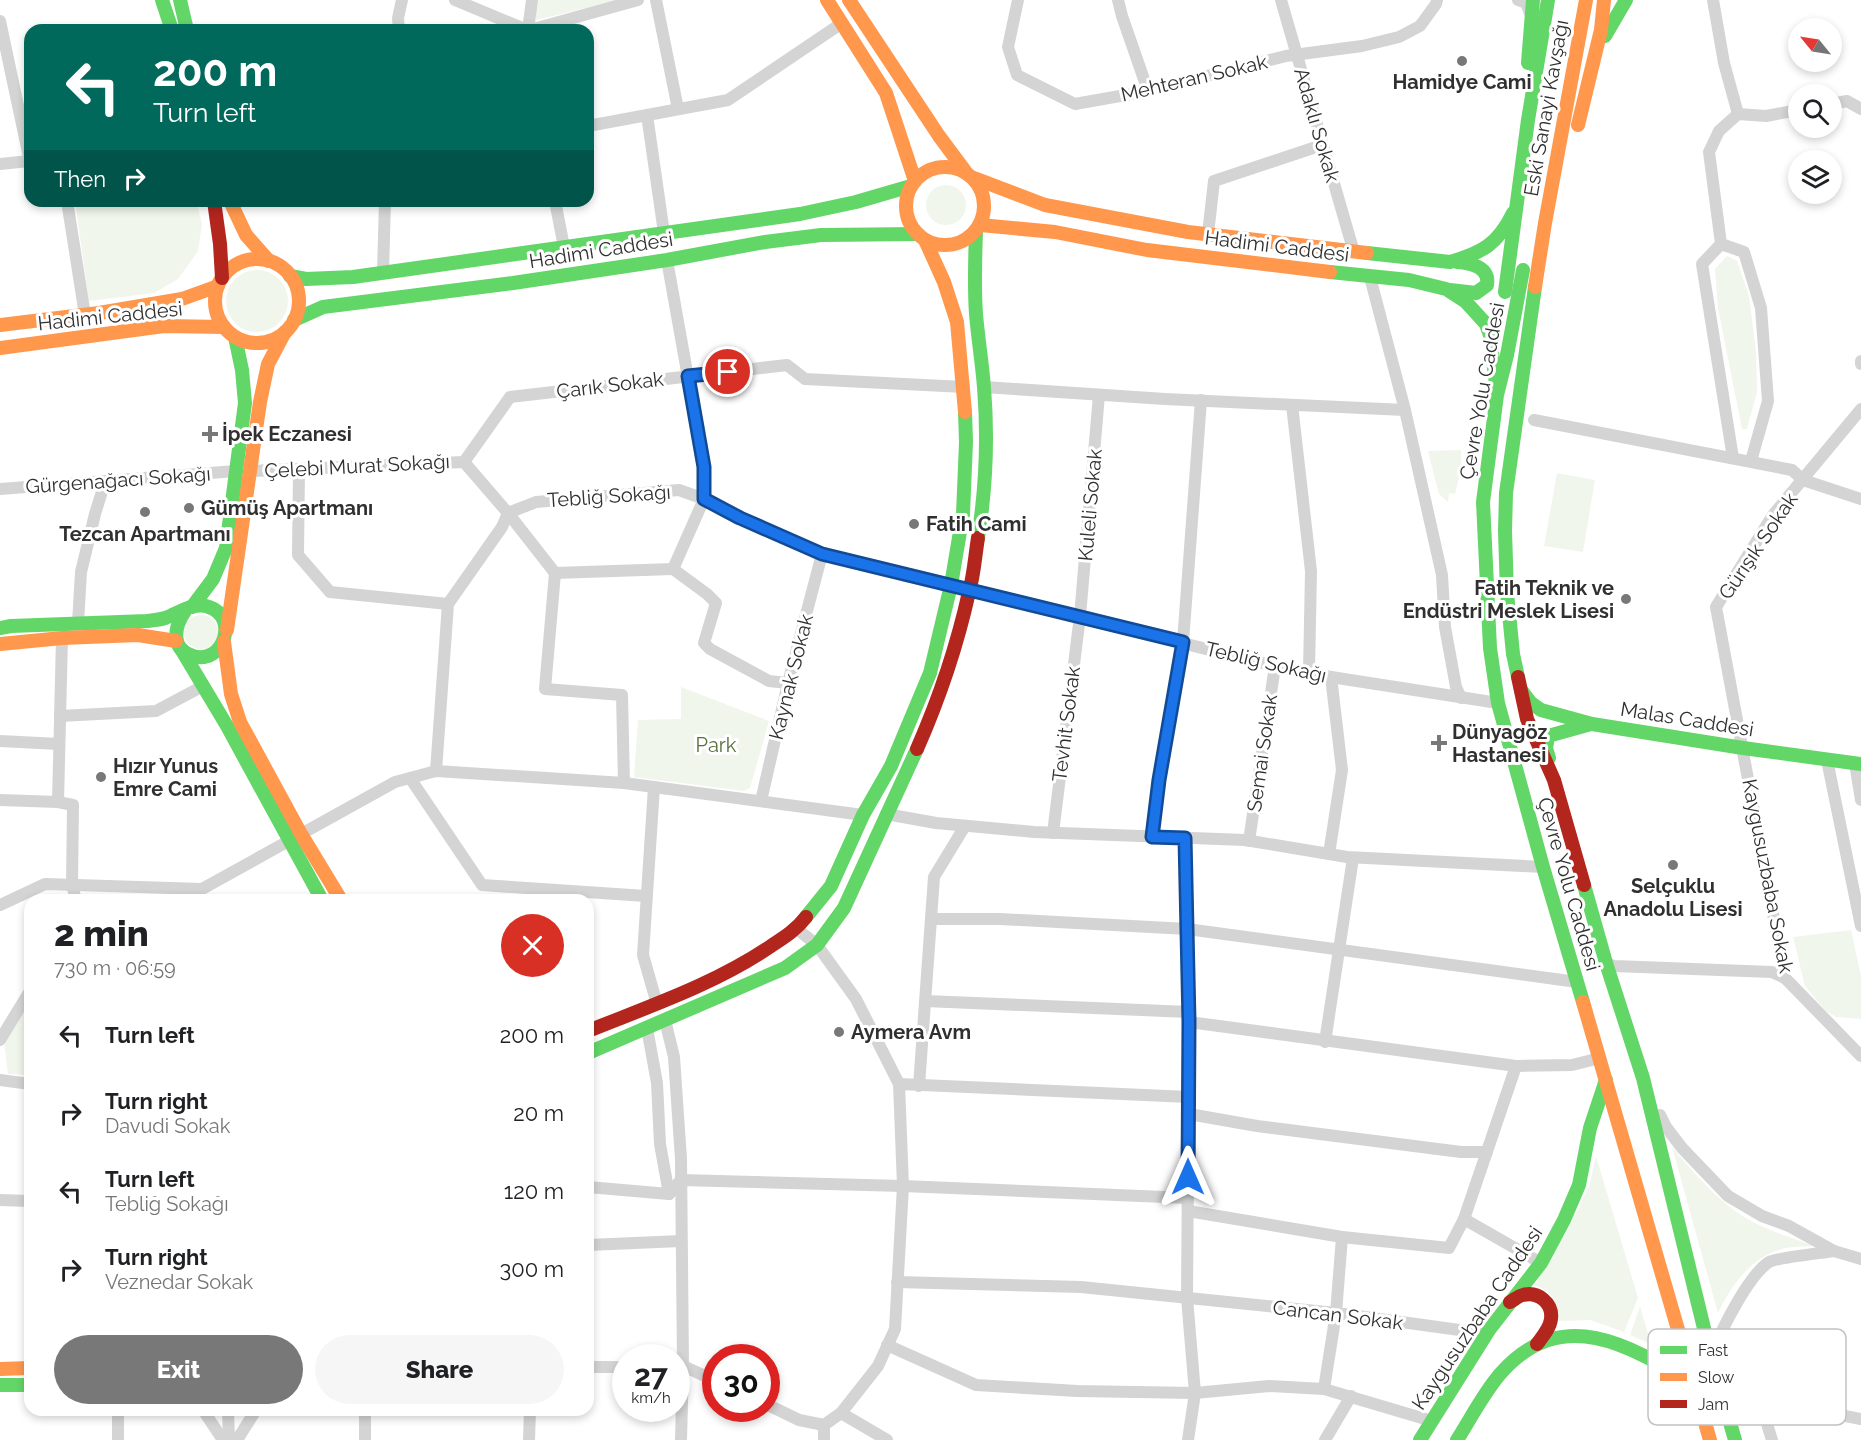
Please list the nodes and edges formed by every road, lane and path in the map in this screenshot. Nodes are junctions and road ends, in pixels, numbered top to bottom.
1 (162, 0) edge
2 (180, 0) edge
3 (402, 0) edge
4 (454, 0) edge
5 (532, 0) edge
6 (638, 0) edge
7 (656, 0) edge
8 (827, 0) edge
9 (849, 0) edge
10 (1018, 0) edge
11 (1118, 0) edge
12 (1281, 0) edge
13 (1437, 0) edge
14 (1518, 0) edge
15 (1533, 0) edge
16 (1548, 0) edge
17 (1553, 0) edge
18 (1586, 0) edge
19 (1604, 0) edge
20 (1626, 0) edge
21 (1713, 0) edge
22 (1532, 17) junction
23 (0, 21) edge
24 (842, 23) junction
25 (1545, 23) junction
26 (170, 24) edge
27 (186, 24) edge
28 (398, 24) edge
29 (513, 24) edge
30 (529, 24) edge
31 (550, 24) edge
32 (1298, 54) junction
33 (1594, 59) junction
34 (1148, 91) junction
35 (1842, 102) edge
36 (678, 109) junction
37 (1861, 109) edge
38 (1788, 112) edge
39 (1738, 114) junction
40 (647, 115) junction
41 (1528, 120) junction
42 (594, 125) edge
43 (1576, 137) dead end
44 (24, 138) edge
45 (1322, 145) junction
46 (24, 162) edge
47 (0, 164) edge
48 (969, 174) junction
49 (913, 183) junction
50 (1516, 204) junction
51 (68, 207) edge
52 (215, 207) edge
53 (233, 207) edge
54 (385, 207) edge
55 (556, 207) edge
56 (1545, 223) joint
57 (978, 228) junction
58 (664, 233) junction
59 (1208, 234) junction
60 (921, 237) junction
61 (1721, 244) junction
62 (564, 247) junction
63 (1353, 249) junction
64 (1555, 249) dead end
65 (1526, 254) dead end
66 (667, 260) junction
67 (269, 261) junction
68 (1450, 262) junction
69 (383, 273) junction
70 (290, 276) junction
71 (1370, 277) junction
72 (220, 282) junction
73 (1446, 289) junction
74 (84, 315) junction
75 (294, 320) junction
76 (0, 325) edge
77 (229, 332) junction
78 (285, 332) junction
79 (0, 348) edge
80 (688, 376) junction
81 (964, 387) junction
82 (984, 387) junction
83 (1099, 395) junction
84 (1497, 395) junction
85 (1519, 396) junction
86 (1202, 400) junction
87 (1292, 405) junction
88 (1405, 410) junction
89 (1861, 410) edge
90 (1534, 420) dead end
91 (1732, 458) junction
92 (1751, 461) junction
93 (464, 462) junction
94 (299, 469) junction
95 (236, 471) junction
96 (251, 471) junction
97 (1803, 480) junction
98 (105, 482) junction
99 (0, 489) edge
100 (704, 499) junction
101 (1861, 499) edge
102 (508, 513) junction
103 (822, 554) junction
104 (673, 569) junction
105 (555, 573) junction
106 (951, 585) junction
107 (970, 590) junction
108 (448, 604) junction
109 (188, 609) junction
110 (1080, 616) junction
111 (78, 623) junction
112 (0, 628) edge
113 (62, 638) junction
114 (225, 638) junction
115 (1183, 642) junction
116 (0, 644) edge
117 (179, 645) junction
118 (1275, 666) junction
119 (1309, 672) junction
120 (1330, 676) junction
121 (788, 683) junction
122 (203, 686) junction
123 (1519, 687) junction
124 (1461, 698) junction
125 (1498, 703) junction
126 (60, 716) junction
127 (1592, 724) junction
128 (0, 741) edge
129 (1742, 743) junction
130 (60, 744) junction
131 (1827, 760) junction
132 (1858, 764) edge
133 (436, 771) junction
134 (410, 778) junction
135 (1554, 780) junction
136 (624, 783) junction
137 (654, 787) junction
138 (0, 800) edge
139 (1861, 800) edge
140 (761, 801) junction
141 (58, 802) junction
142 (886, 814) junction
143 (863, 815) junction
144 (965, 826) junction
145 (1053, 832) junction
146 (1152, 837) junction
147 (295, 838) junction
148 (1185, 838) junction
149 (1249, 841) junction
150 (1329, 854) junction
151 (1353, 858) junction
152 (1543, 867) junction
153 (72, 885) junction
154 (182, 888) junction
155 (74, 894) edge
156 (185, 894) edge
157 (319, 894) edge
158 (337, 894) edge
159 (646, 896) junction
160 (0, 905) edge
161 (931, 919) junction
162 (1861, 926) edge
163 (797, 929) junction
164 (1187, 929) junction
165 (817, 945) junction
166 (1340, 949) junction
167 (1606, 963) junction
168 (1785, 978) junction
169 (1577, 982) junction
170 (24, 1001) edge
171 (925, 1001) junction
172 (657, 1004) junction
173 (1189, 1017) junction
174 (665, 1020) junction
175 (647, 1028) junction
176 (594, 1029) edge
177 (0, 1040) edge
178 (1324, 1042) junction
179 (594, 1050) edge
180 (1861, 1056) edge
181 (1600, 1058) junction
182 (1516, 1066) junction
183 (1643, 1078) junction
184 (0, 1080) edge
185 (1606, 1080) junction
186 (24, 1083) edge
187 (899, 1084) junction
188 (920, 1086) junction
189 (1189, 1097) junction
190 (1189, 1114) junction
191 (1487, 1152) junction
192 (681, 1180) junction
193 (903, 1186) junction
194 (594, 1188) edge
195 (669, 1194) junction
196 (1188, 1197) junction
197 (0, 1200) edge
198 (24, 1201) edge
199 (1188, 1211) junction
200 (1464, 1219) junction
201 (1342, 1237) junction
202 (681, 1240) junction
203 (594, 1245) edge
204 (1834, 1251) junction
205 (1861, 1259) edge
206 (1541, 1263) junction
207 (897, 1282) junction
208 (1187, 1298) junction
209 (1509, 1303) junction
210 (1336, 1313) junction
211 (1679, 1329) edge
212 (1704, 1329) edge
213 (1722, 1329) edge
214 (1489, 1330) junction
215 (680, 1344) edge
216 (1537, 1344) junction
217 (887, 1345) junction
218 (1648, 1358) edge
219 (594, 1367) edge
220 (612, 1367) edge
221 (24, 1368) edge
222 (0, 1369) edge
223 (0, 1385) edge
224 (24, 1385) edge
225 (1324, 1389) junction
226 (1195, 1393) junction
227 (1351, 1396) junction
228 (780, 1411) edge
229 (842, 1413) junction
230 (118, 1416) edge
231 (206, 1416) edge
232 (228, 1416) edge
233 (252, 1416) edge
234 (365, 1416) edge
235 (530, 1416) edge
236 (1846, 1416) edge
237 (1861, 1419) edge
238 (1432, 1421) junction
239 (681, 1422) edge
240 (824, 1425) junction
241 (1706, 1425) edge
242 (1731, 1425) edge
243 (1767, 1425) edge
244 (118, 1440) edge
245 (223, 1440) edge
246 (230, 1440) edge
247 (237, 1440) edge
248 (365, 1440) edge
249 (529, 1440) edge
250 (681, 1440) edge
251 (824, 1440) edge
252 (887, 1440) edge
253 (1188, 1440) edge
254 (1325, 1440) edge
255 (1420, 1440) edge
256 (1456, 1440) edge
257 (1710, 1440) edge
258 (1735, 1440) edge
259 (1772, 1440) edge

1 - 26 main road
2 - 27 main road
3 - 28 street
4 - 29 street
5 - 30 street
6 - 31 street
7 - 36 street
8 - 24 main road
9 - 48 main road
10 - 34 street, Mehteran Sokak
11 - 34 street
12 - 32 street, Adaklı Sokak
13 - 32 street, Mehteran Sokak
14 - 22 street
15 - 22 main road
16 - 25 main road
17 - 25 main road
18 - 56 main road, Eski Sanayi Kavşağı
19 - 33 main road
20 - 33 main road
21 - 39 street
22 - 41 main road
23 - 44 street
24 - 36 street
24 - 49 main road
25 - 41 main road
32 - 34 street, Mehteran Sokak
32 - 45 street, Adaklı Sokak
33 - 43 main road
35 - 37 street
36 - 40 street
38 - 39 street
39 - 61 street
40 - 42 street
40 - 58 street
41 - 50 main road
45 - 59 street
45 - 63 street, Adaklı Sokak
46 - 47 street
48 - 49 main road
48 - 57 main road
48 - 59 main road, Hadimi Caddesi
49 - 58 main road, Hadimi Caddesi
49 - 60 main road
50 - 68 main road, Hadimi Caddesi
50 - 84 main road
51 - 74 street
52 - 72 main road
53 - 67 main road
54 - 69 street
55 - 62 street
56 - 85 main road, Çevre Yolu Caddesi
57 - 60 main road
57 - 71 main road, Hadimi Caddesi
57 - 82 main road
58 - 62 main road, Hadimi Caddesi
59 - 63 main road, Hadimi Caddesi
60 - 66 main road, Hadimi Caddesi
60 - 81 main road
61 - 91 street
61 - 92 street
62 - 69 main road, Hadimi Caddesi
63 - 68 main road, Hadimi Caddesi
64 - 85 main road
65 - 84 main road, Çevre Yolu Caddesi
66 - 75 main road, Hadimi Caddesi
66 - 80 street
67 - 70 main road
67 - 72 main road
68 - 73 main road
69 - 70 main road, Hadimi Caddesi
70 - 75 main road
71 - 73 main road, Hadimi Caddesi
71 - 88 street
72 - 74 main road, Hadimi Caddesi
72 - 77 main road
73 - 84 main road, Hadimi Caddesi
74 - 76 main road, Hadimi Caddesi
75 - 78 main road
77 - 78 main road
77 - 79 main road, Hadimi Caddesi
77 - 95 main road
78 - 96 main road
80 - 81 street, Çarık Sokak
80 - 93 street, Çarık Sokak
80 - 100 street
81 - 106 main road
82 - 83 street
82 - 107 main road
83 - 86 street
83 - 110 street, Kuleli Sokak
84 - 125 main road, Çevre Yolu Caddesi
85 - 123 main road, Çevre Yolu Caddesi
86 - 87 street
86 - 115 street
87 - 88 street
87 - 119 street
88 - 124 street
89 - 97 street, Gürışık Sokak
90 - 91 street
91 - 92 street
92 - 97 street
93 - 94 street, Çelebi Murat Sokağı
93 - 102 street
94 - 96 street, Çelebi Murat Sokağı
94 - 108 street
95 - 98 street, Gürgenağacı Sokağı
95 - 109 main road
96 - 114 main road
97 - 101 street
97 - 129 street, Gürışık Sokak
98 - 99 street, Gürgenağacı Sokağı
98 - 111 street
100 - 102 street, Tebliğ Sokağı
100 - 103 street, Tebliğ Sokağı
100 - 104 street
102 - 105 street
102 - 108 street
103 - 106 street, Tebliğ Sokağı
103 - 121 street, Kaynak Sokak
104 - 105 street
104 - 121 street
105 - 136 street
106 - 107 street, Tebliğ Sokağı
106 - 143 main road
107 - 110 street, Tebliğ Sokağı
107 - 142 main road
108 - 133 street
109 - 111 main road
109 - 114 main road
109 - 117 main road
110 - 115 street, Tebliğ Sokağı
110 - 145 street, Tevhit Sokak
111 - 112 main road
113 - 116 main road
113 - 117 main road
113 - 126 street
114 - 117 main road
114 - 147 main road
115 - 118 street, Tebliğ Sokağı
115 - 146 street
117 - 122 main road
118 - 119 street, Tebliğ Sokağı
118 - 149 street, Semai Sokak
119 - 120 street, Tebliğ Sokağı
120 - 124 street, Tebliğ Sokağı
120 - 150 street
121 - 140 street, Kaynak Sokak
122 - 126 street
122 - 147 main road
123 - 127 main road, Malas Caddesi
123 - 135 main road, Çevre Yolu Caddesi
124 - 125 street, Tebliğ Sokağı
125 - 152 main road, Çevre Yolu Caddesi
126 - 130 street
127 - 129 main road, Malas Caddesi
127 - 135 main road
128 - 130 street
129 - 131 main road, Malas Caddesi
129 - 168 street, Kaygusuzbaba Sokak
130 - 141 street
131 - 132 main road, Malas Caddesi
131 - 162 street
132 - 139 street
133 - 134 street
133 - 136 street
134 - 147 street
134 - 159 street
135 - 167 main road, Çevre Yolu Caddesi
136 - 137 street
137 - 140 street
137 - 159 street
138 - 141 street
140 - 143 street
141 - 153 street
142 - 144 street
142 - 165 main road
143 - 163 main road
144 - 145 street
144 - 161 street
145 - 146 street
146 - 148 street
147 - 154 street
147 - 157 main road
147 - 158 main road
148 - 149 street
148 - 164 street
149 - 150 street
150 - 151 street
151 - 152 street
151 - 166 street
152 - 169 main road, Çevre Yolu Caddesi
153 - 154 street
153 - 155 street
153 - 160 street
154 - 156 street
159 - 172 street
161 - 164 street
161 - 171 street
163 - 165 street
163 - 172 main road
164 - 166 street
164 - 173 street
165 - 174 main road
165 - 187 street
166 - 169 street
166 - 178 street
167 - 168 street
167 - 183 main road, Çevre Yolu Caddesi
168 - 180 street, Kaygusuzbaba Sokak
169 - 181 main road, Çevre Yolu Caddesi
170 - 177 street
171 - 173 street
171 - 188 street
172 - 176 main road
173 - 178 street
173 - 189 street
174 - 175 main road
174 - 192 street
175 - 179 main road
175 - 195 street
178 - 182 street
181 - 182 street
181 - 185 main road, Çevre Yolu Caddesi
182 - 191 street
183 - 204 street
183 - 212 main road, Çevre Yolu Caddesi
184 - 186 street
185 - 206 main road, Kaygusuzbaba Caddesi
185 - 211 main road, Çevre Yolu Caddesi
187 - 188 street
187 - 193 street
188 - 189 street
189 - 190 street
190 - 191 street
190 - 196 street
191 - 200 street
192 - 193 street
192 - 195 street
192 - 202 street
193 - 196 street
193 - 207 street
194 - 195 street
196 - 199 street
197 - 198 street
199 - 201 street
199 - 208 street
200 - 201 street
200 - 206 street
201 - 210 street
202 - 203 street
202 - 215 street
204 - 205 street
204 - 213 street
206 - 209 main road, Kaygusuzbaba Caddesi
207 - 208 street, Cancan Sokak
207 - 217 street
208 - 210 street, Cancan Sokak
208 - 226 street
209 - 214 main road, Kaygusuzbaba Caddesi
209 - 216 main road
210 - 214 street, Cancan Sokak
210 - 225 street
214 - 238 main road, Kaygusuzbaba Caddesi
216 - 218 main road
216 - 256 main road
217 - 226 street
217 - 229 street
219 - 220 street
221 - 222 main road
223 - 224 main road
225 - 226 street
225 - 227 street
226 - 253 street
227 - 238 street
227 - 254 street
228 - 240 street
229 - 240 street
229 - 252 street
230 - 244 street
231 - 245 street
232 - 246 street
233 - 247 street
234 - 248 street
235 - 249 street
236 - 237 street
238 - 255 main road, Kaygusuzbaba Caddesi
239 - 250 street
240 - 251 street
241 - 257 main road, Çevre Yolu Caddesi
242 - 258 main road, Çevre Yolu Caddesi
243 - 259 street

